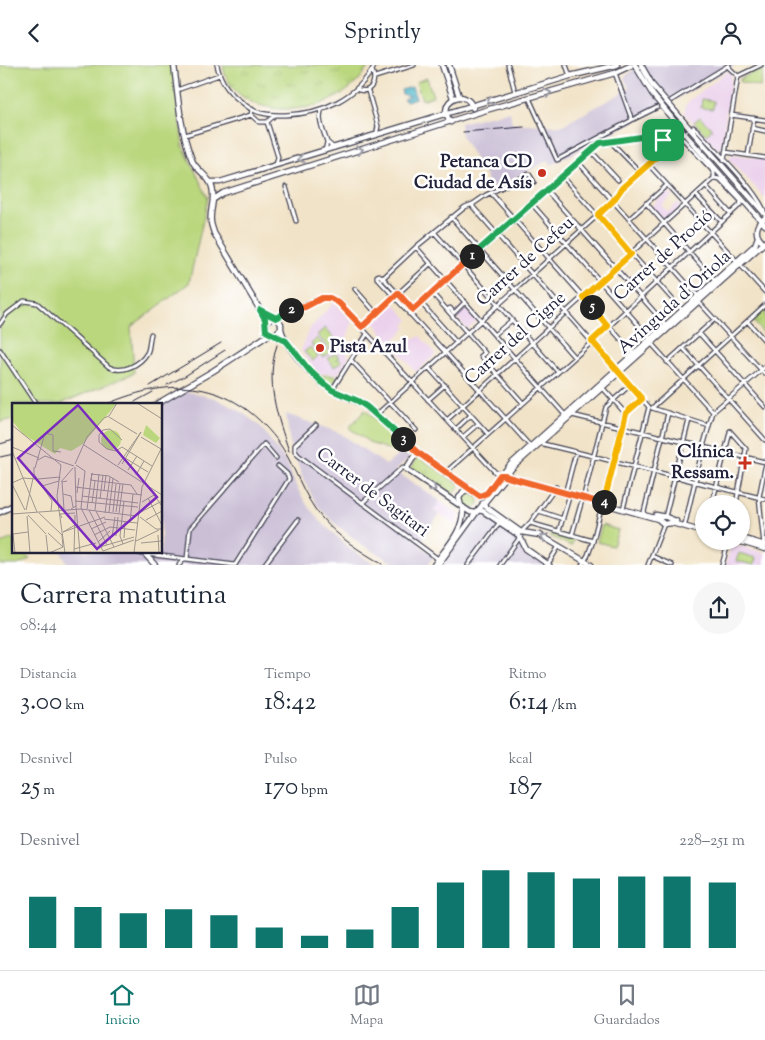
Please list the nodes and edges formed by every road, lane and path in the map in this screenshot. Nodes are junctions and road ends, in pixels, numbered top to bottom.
1 (174, 65) edge
2 (217, 65) edge
3 (375, 65) edge
4 (414, 65) edge
5 (442, 65) edge
6 (449, 65) edge
7 (508, 65) edge
8 (566, 65) edge
9 (617, 65) edge
10 (631, 65) edge
11 (640, 65) edge
12 (728, 65) edge
13 (761, 65) edge
14 (372, 70) junction
15 (614, 73) junction
16 (219, 75) junction
17 (570, 76) junction
18 (738, 76) junction
19 (375, 77) junction
20 (356, 89) junction
21 (177, 90) junction
22 (368, 91) junction
23 (515, 93) junction
24 (459, 96) junction
25 (453, 98) junction
26 (529, 98) junction
27 (664, 105) junction
28 (473, 107) junction
29 (323, 108) junction
30 (252, 109) junction
31 (669, 110) dead end
32 (314, 112) junction
33 (446, 114) junction
34 (473, 114) junction
35 (252, 115) junction
36 (275, 115) junction
37 (731, 115) junction
38 (754, 118) junction
39 (321, 120) junction
40 (632, 120) junction
41 (765, 121) edge
42 (451, 122) junction
43 (267, 123) junction
44 (691, 128) junction
45 (752, 128) junction
46 (765, 131) edge
47 (185, 135) junction
48 (376, 136) junction
49 (679, 137) junction
50 (610, 141) junction
51 (327, 142) junction
52 (334, 149) junction
53 (666, 149) junction
54 (324, 151) junction
55 (591, 151) junction
56 (725, 152) junction
57 (748, 155) junction
58 (765, 158) edge
59 (724, 160) junction
60 (578, 162) junction
61 (649, 165) junction
62 (276, 166) junction
63 (640, 172) junction
64 (562, 176) junction
65 (714, 178) junction
66 (618, 180) dead end
67 (211, 182) junction
68 (534, 182) dead end
69 (667, 185) junction
70 (706, 186) junction
71 (286, 187) dead end
72 (547, 191) junction
73 (491, 193) junction
74 (696, 195) junction
75 (214, 199) junction
76 (613, 201) junction
77 (646, 203) junction
78 (473, 204) junction
79 (532, 204) junction
80 (685, 205) junction
81 (731, 214) junction
82 (598, 215) junction
83 (764, 216) edge
84 (451, 217) junction
85 (629, 219) junction
86 (515, 220) junction
87 (296, 221) dead end
88 (722, 222) junction
89 (664, 224) junction
90 (765, 225) edge
91 (582, 229) junction
92 (434, 232) junction
93 (710, 233) junction
94 (498, 234) junction
95 (758, 237) junction
96 (647, 239) junction
97 (567, 243) junction
98 (764, 243) edge
99 (416, 247) junction
100 (479, 250) junction
101 (689, 252) junction
102 (631, 254) junction
103 (549, 259) junction
104 (430, 263) junction
105 (738, 263) junction
106 (463, 265) junction
107 (616, 267) junction
108 (672, 268) junction
109 (533, 274) junction
110 (384, 278) junction
111 (446, 281) junction
112 (600, 281) junction
113 (715, 281) junction
114 (656, 282) junction
115 (354, 289) dead end
116 (515, 290) junction
117 (765, 291) edge
118 (398, 293) junction
119 (432, 293) junction
120 (641, 296) junction
121 (394, 297) junction
122 (583, 297) junction
123 (698, 298) junction
124 (465, 302) junction
125 (421, 303) junction
126 (498, 305) junction
127 (765, 305) edge
128 (260, 310) junction
129 (413, 310) junction
130 (447, 310) junction
131 (626, 310) junction
132 (682, 310) junction
133 (566, 312) junction
134 (287, 313) junction
135 (376, 313) junction
136 (409, 314) junction
137 (274, 318) junction
138 (715, 319) junction
139 (482, 320) junction
140 (512, 320) junction
141 (266, 322) junction
142 (748, 322) junction
143 (0, 324) edge
144 (666, 325) junction
145 (281, 326) junction
146 (608, 326) junction
147 (362, 327) junction
148 (265, 328) junction
149 (549, 329) junction
150 (699, 333) junction
151 (151, 334) dead end
152 (273, 334) junction
153 (367, 334) junction
154 (467, 334) junction
155 (494, 335) junction
156 (732, 337) junction
157 (286, 341) junction
158 (592, 341) junction
159 (651, 341) junction
160 (765, 341) edge
161 (256, 342) junction
162 (457, 343) junction
163 (532, 343) junction
164 (683, 348) junction
165 (0, 350) edge
166 (715, 352) junction
167 (446, 353) junction
168 (634, 354) junction
169 (574, 357) junction
170 (515, 359) junction
171 (351, 361) junction
172 (667, 362) junction
173 (699, 366) junction
174 (429, 368) junction
175 (763, 368) edge
176 (557, 371) junction
177 (618, 371) junction
178 (765, 374) edge
179 (497, 375) junction
180 (684, 380) junction
181 (412, 383) junction
182 (445, 385) junction
183 (630, 385) junction
184 (745, 385) junction
185 (540, 387) junction
186 (602, 387) junction
187 (332, 390) junction
188 (480, 390) junction
189 (642, 399) junction
190 (729, 399) junction
191 (613, 400) junction
192 (428, 401) junction
193 (35, 403) edge
194 (159, 403) edge
195 (390, 403) junction
196 (523, 403) junction
197 (463, 406) junction
198 (765, 407) edge
199 (651, 408) junction
200 (713, 412) junction
201 (626, 413) junction
202 (668, 413) junction
203 (572, 414) junction
204 (376, 415) junction
205 (471, 415) junction
206 (565, 415) junction
207 (506, 418) junction
208 (447, 420) junction
209 (689, 420) junction
210 (602, 422) junction
211 (478, 423) junction
212 (316, 425) dead end
213 (709, 426) junction
214 (622, 428) junction
215 (456, 429) junction
216 (416, 430) dead end
217 (642, 432) junction
218 (488, 434) junction
219 (463, 437) junction
220 (663, 437) junction
221 (765, 439) edge
222 (541, 441) junction
223 (683, 442) junction
224 (530, 446) junction
225 (473, 447) junction
226 (703, 447) junction
227 (417, 452) junction
228 (576, 452) junction
229 (725, 452) junction
230 (594, 457) junction
231 (744, 457) junction
232 (276, 458) dead end
233 (613, 462) junction
234 (765, 462) edge
235 (278, 466) dead end
236 (634, 467) junction
237 (765, 467) edge
238 (406, 469) junction
239 (654, 471) junction
240 (446, 472) junction
241 (510, 473) junction
242 (503, 476) junction
243 (674, 477) junction
244 (694, 481) junction
245 (716, 487) junction
246 (555, 488) junction
247 (471, 490) junction
248 (568, 492) junction
249 (737, 492) junction
250 (714, 495) edge
251 (737, 495) edge
252 (480, 496) junction
253 (583, 496) junction
254 (759, 497) junction
255 (765, 499) edge
256 (604, 502) junction
257 (362, 503) junction
258 (483, 503) junction
259 (12, 506) edge
260 (462, 506) junction
261 (624, 507) junction
262 (477, 511) junction
263 (539, 511) junction
264 (0, 512) edge
265 (644, 512) junction
266 (563, 519) junction
267 (298, 520) dead end
268 (665, 520) junction
269 (500, 522) junction
270 (530, 523) junction
271 (685, 523) junction
272 (695, 527) edge
273 (695, 528) edge
274 (559, 531) junction
275 (522, 534) junction
276 (572, 535) junction
277 (593, 541) junction
278 (750, 542) edge
279 (750, 543) edge
280 (514, 545) junction
281 (559, 545) junction
282 (765, 546) edge
283 (524, 547) junction
284 (726, 550) edge
285 (142, 553) edge
286 (146, 554) junction
287 (652, 556) junction
288 (186, 559) junction
289 (438, 559) junction
290 (584, 563) edge
291 (155, 565) edge
292 (179, 565) edge
293 (235, 565) edge
294 (264, 565) edge
295 (434, 565) edge
296 (438, 565) edge
297 (468, 565) edge
298 (500, 565) edge
299 (548, 565) edge
300 (591, 565) edge
301 (648, 565) edge
302 (672, 565) edge
303 (722, 565) edge

1 - 21 street
2 - 16 street
3 - 14 street
4 - 19 street
5 - 25 street
6 - 24 street
7 - 23 street
8 - 17 street
9 - 17 street
10 - 11 street
10 - 15 street
10 - 83 street, bridge
11 - 44 street, bridge
12 - 18 street
12 - 27 street
13 - 18 street
14 - 19 street
14 - 20 street
26 -> 15 street
15 - 40 street
16 - 21 street
16 - 30 street
17 - 23 street
18 - 37 street
19 - 22 street
20 - 22 street
20 - 29 street
21 - 47 street
22 - 48 street
23 -> 28 street
24 - 25 street
24 - 28 street
25 - 33 street
26 - 34 street
26 - 40 street
27 - 31 street
27 - 40 street
28 - 33 street
28 - 34 street
29 - 32 street
29 - 39 street
30 - 35 street
30 - 36 street
32 - 36 street
32 - 39 street
33 - 42 street
33 - 48 street
34 - 42 street
35 - 43 street
35 - 47 street
36 - 43 street
37 - 38 street
37 - 56 street
38 - 41 street
38 - 45 street
39 - 51 street
75 -> 42 street
43 - 62 street
44 - 49 street, Carrer de Cefeu
44 - 59 street
44 - 83 street
45 - 46 street
45 - 57 street
47 - 67 street
48 - 52 street
49 - 53 street, Carrer de Cefeu
49 - 65 street
50 - 53 street
50 - 55 street
50 - 63 street
51 - 52 street
51 - 54 street
52 - 54 street
53 - 61 street, Carrer de Cefeu
54 -> 62 street
55 - 60 street
55 - 66 street
56 - 57 street
56 - 59 street
57 - 58 street
59 - 83 street
60 - 64 street
60 - 76 street
61 - 63 street, Carrer de Cefeu
61 - 69 street
62 - 67 street
63 - 76 street, Carrer de Cefeu
64 - 72 street
64 - 82 street
65 - 70 street, Carrer del Cigne
65 - 81 street, Carrer de Proció
67 - 75 street
68 - 73 street
69 - 77 street
69 - 80 street
70 - 74 street, Carrer del Cigne
70 - 81 street
71 - 87 street
72 - 79 street
72 - 91 street
73 - 78 street
73 - 86 street
74 - 80 street, Carrer del Cigne
74 - 88 street
75 - 128 street
76 - 82 street, Carrer de Cefeu
76 - 85 street
77 - 85 street
77 - 89 street
78 - 84 street
78 - 94 street
79 - 86 street
79 - 97 street
80 - 89 street, Carrer del Cigne
80 - 93 street
81 - 88 street, Carrer de Proció
82 - 91 street, Carrer de Cefeu
82 - 102 street
83 - 90 street
83 - 95 street
84 - 92 street
84 - 100 street
85 - 96 street
86 - 94 street
86 - 103 street
88 - 93 street, Carrer de Proció
89 - 96 street, Carrer del Cigne
89 - 101 street
91 - 97 street, Carrer de Cefeu
91 - 107 street
92 - 99 street
92 - 106 street
93 - 101 street, Carrer de Proció
93 - 105 street
94 - 100 street
94 - 109 street
95 - 98 street
95 - 105 street, Avinguda d'Oriola
96 - 102 street, Carrer del Cigne
96 - 108 street
97 - 103 street, Carrer de Cefeu
97 - 112 street
98 - 105 street, Avinguda d'Oriola
99 - 104 street
99 - 110 street
100 - 106 street
100 - 116 street
101 - 108 street, Carrer de Proció
101 - 113 street
102 - 107 street, Carrer del Cigne
102 - 114 street
103 - 109 street, Carrer de Cefeu
103 - 122 street
104 - 111 street
104 - 118 street
105 - 113 street, Avinguda d'Oriola
105 - 117 street
105 - 123 street, Avinguda d'Oriola
106 - 111 street
106 - 126 street
107 - 112 street, Carrer del Cigne
107 - 120 street
108 - 114 street, Carrer de Proció
108 - 123 street
109 - 116 street, Carrer de Cefeu
109 - 133 street
110 - 118 street
110 - 121 street
111 - 119 street
111 - 124 street
112 - 122 street, Carrer del Cigne
112 - 131 street
113 - 123 street, Avinguda d'Oriola
114 - 120 street, Carrer de Proció
114 - 132 street
115 - 135 street
116 - 126 street, Carrer de Cefeu
116 - 149 street
118 - 121 street
118 - 129 street
119 - 125 street
119 - 130 street
120 - 131 street, Carrer de Proció
120 - 144 street
121 - 135 street
121 - 136 street
122 - 133 street, Carrer del Cigne
122 - 146 street
123 - 132 street, Avinguda d'Oriola
123 - 138 street
123 - 159 street, Avinguda d'Oriola
124 - 130 street
124 - 139 street
125 - 129 street
125 - 162 street
126 - 139 street, Carrer de Cefeu
126 - 140 street
127 - 142 street
128 - 137 street
128 - 141 street
129 - 136 street
130 - 154 street
131 - 146 street, Carrer de Proció
131 - 159 street
132 - 144 street, Avinguda d'Oriola
133 - 149 street, Carrer del Cigne
133 - 158 street
134 - 137 street
134 - 145 street
134 - 147 street
135 - 147 street
136 - 167 street
137 - 141 street
137 - 145 street
138 - 150 street
138 - 156 street
139 - 154 street, Carrer de Cefeu
139 - 155 street
140 - 155 street
140 - 163 street
141 - 148 street
142 - 156 street
142 - 160 street
143 - 151 street
144 - 159 street, Avinguda d'Oriola
145 - 152 street
145 - 157 street
146 - 158 street, Carrer de Proció
146 - 168 street
147 - 153 street
148 - 152 street
148 - 161 street
149 - 163 street, Carrer del Cigne
149 - 169 street
150 - 164 street
150 - 166 street
152 - 157 street
152 - 161 street
153 - 171 street
153 - 181 street
154 - 162 street, Carrer de Cefeu
154 - 179 street
155 - 170 street
156 - 166 street
156 - 175 street
157 - 187 street
158 - 169 street, Carrer de Proció
158 - 177 street
159 - 168 street, Avinguda d'Oriola
159 - 172 street
159 - 177 street, Avinguda d'Oriola
161 - 194 street
162 - 167 street, Carrer de Cefeu
163 - 170 street, Carrer del Cigne
163 - 176 street
164 - 172 street
164 - 173 street
165 - 193 street
166 - 173 street
166 - 184 street
167 - 174 street, Carrer de Cefeu
167 - 188 street
168 - 177 street, Avinguda d'Oriola
169 - 176 street, Carrer de Proció
170 - 179 street, Carrer del Cigne
170 - 185 street
171 - 187 street
171 - 195 street
172 - 180 street
173 - 180 street
173 - 190 street
174 - 181 street, Carrer de Cefeu
174 - 182 street
175 - 178 street
175 - 184 street
176 - 185 street, Carrer de Proció
177 - 183 street
177 - 186 street, Avinguda d'Oriola
177 - 206 street, Avinguda d'Oriola
179 - 188 street, Carrer del Cigne
179 - 196 street
180 - 199 street
180 - 200 street
181 - 192 street
181 - 195 street, Carrer de Cefeu
182 - 192 street
182 - 197 street
183 - 189 street
183 - 191 street
184 - 190 street
184 - 198 street
185 - 196 street, Carrer de Proció
185 - 206 street
186 - 191 street
186 - 203 street, Avinguda d'Oriola
187 - 204 street
188 - 197 street, Carrer del Cigne
188 - 207 street
189 - 199 street
189 - 201 street
190 - 200 street
190 - 221 street
191 - 201 street
191 - 210 street
192 - 208 street
195 - 204 street, Carrer de Cefeu
195 - 216 street
196 - 207 street, Carrer de Proció
197 - 205 street
197 - 208 street, Carrer del Cigne
199 - 202 street
199 - 217 street
200 - 213 street
201 - 214 street
202 - 209 street
202 - 220 street
203 - 210 street
203 - 222 street, Avinguda d'Oriola
204 - 227 street
205 - 211 street
205 - 215 street
206 - 224 street, Avinguda d'Oriola
207 - 218 street, Carrer de Proció
207 - 224 street
208 - 215 street
209 - 213 street
209 - 223 street
210 - 214 street
210 - 230 street
211 - 218 street
211 - 219 street
212 - 257 street, Carrer de Sagitari
213 - 226 street
214 - 217 street
214 - 233 street
215 - 219 street
217 - 220 street
217 - 236 street
218 - 225 street, Carrer de Proció
219 - 225 street
220 - 223 street
220 - 239 street
222 - 228 street
222 - 241 street, Avinguda d'Oriola
223 - 226 street
223 - 243 street
224 - 242 street, Avinguda d'Oriola
225 - 240 street, Carrer de Proció
225 - 242 street
226 - 229 street
226 - 244 street
227 - 238 street
227 - 240 street
228 - 230 street
228 - 248 street
229 - 231 street
229 - 231 street
229 - 245 street
230 - 233 street
230 - 253 street
231 - 234 street
231 - 249 street
232 - 288 street
233 - 236 street
233 - 256 street
235 - 293 street
236 - 239 street
236 - 261 street
237 - 254 street
238 - 257 street
238 -> 260 street
239 - 243 street
239 - 265 street
240 - 247 street
241 - 242 street, Avinguda d'Oriola
241 - 246 street
242 - 246 street
242 - 252 street, Avinguda d'Oriola
242 - 258 street, Avinguda d'Oriola
243 - 244 street
243 - 268 street
244 - 245 street
244 - 271 street
245 - 249 street
245 - 250 street
246 - 248 street
246 - 263 street
247 - 252 street
247 - 260 street
248 - 253 street
248 - 266 street
249 - 251 street
249 - 254 street
252 - 258 street
253 - 256 street
253 - 276 street
254 - 255 street
254 - 282 street
256 - 261 street
256 - 277 street
257 - 289 street, Carrer de Sagitari
258 - 262 street, Avinguda d'Oriola
258 - 275 street
259 - 264 street
260 - 262 street
260 - 289 street
261 - 265 street
261 - 268 street
262 - 269 street
262 - 296 street, Avinguda d'Oriola
263 - 266 street
263 - 270 street
265 - 268 street
266 - 274 street
267 - 294 street
268 - 271 street
268 - 273 street
268 - 287 street
269 - 275 street
269 - 297 street
270 - 274 street
270 - 275 street
271 - 272 street
274 - 276 street
275 - 280 street
281 -> 275 street
275 - 283 street
276 - 277 street
277 - 290 street
278 - 282 street
279 - 282 street
280 - 283 street
280 - 298 street
281 - 290 street
281 - 299 street
283 - 299 street
284 - 303 street
285 - 286 street
286 - 288 street
286 - 291 street
287 - 301 street
287 - 302 street
288 - 292 street
288 - 293 street
289 - 295 street
290 - 300 street

